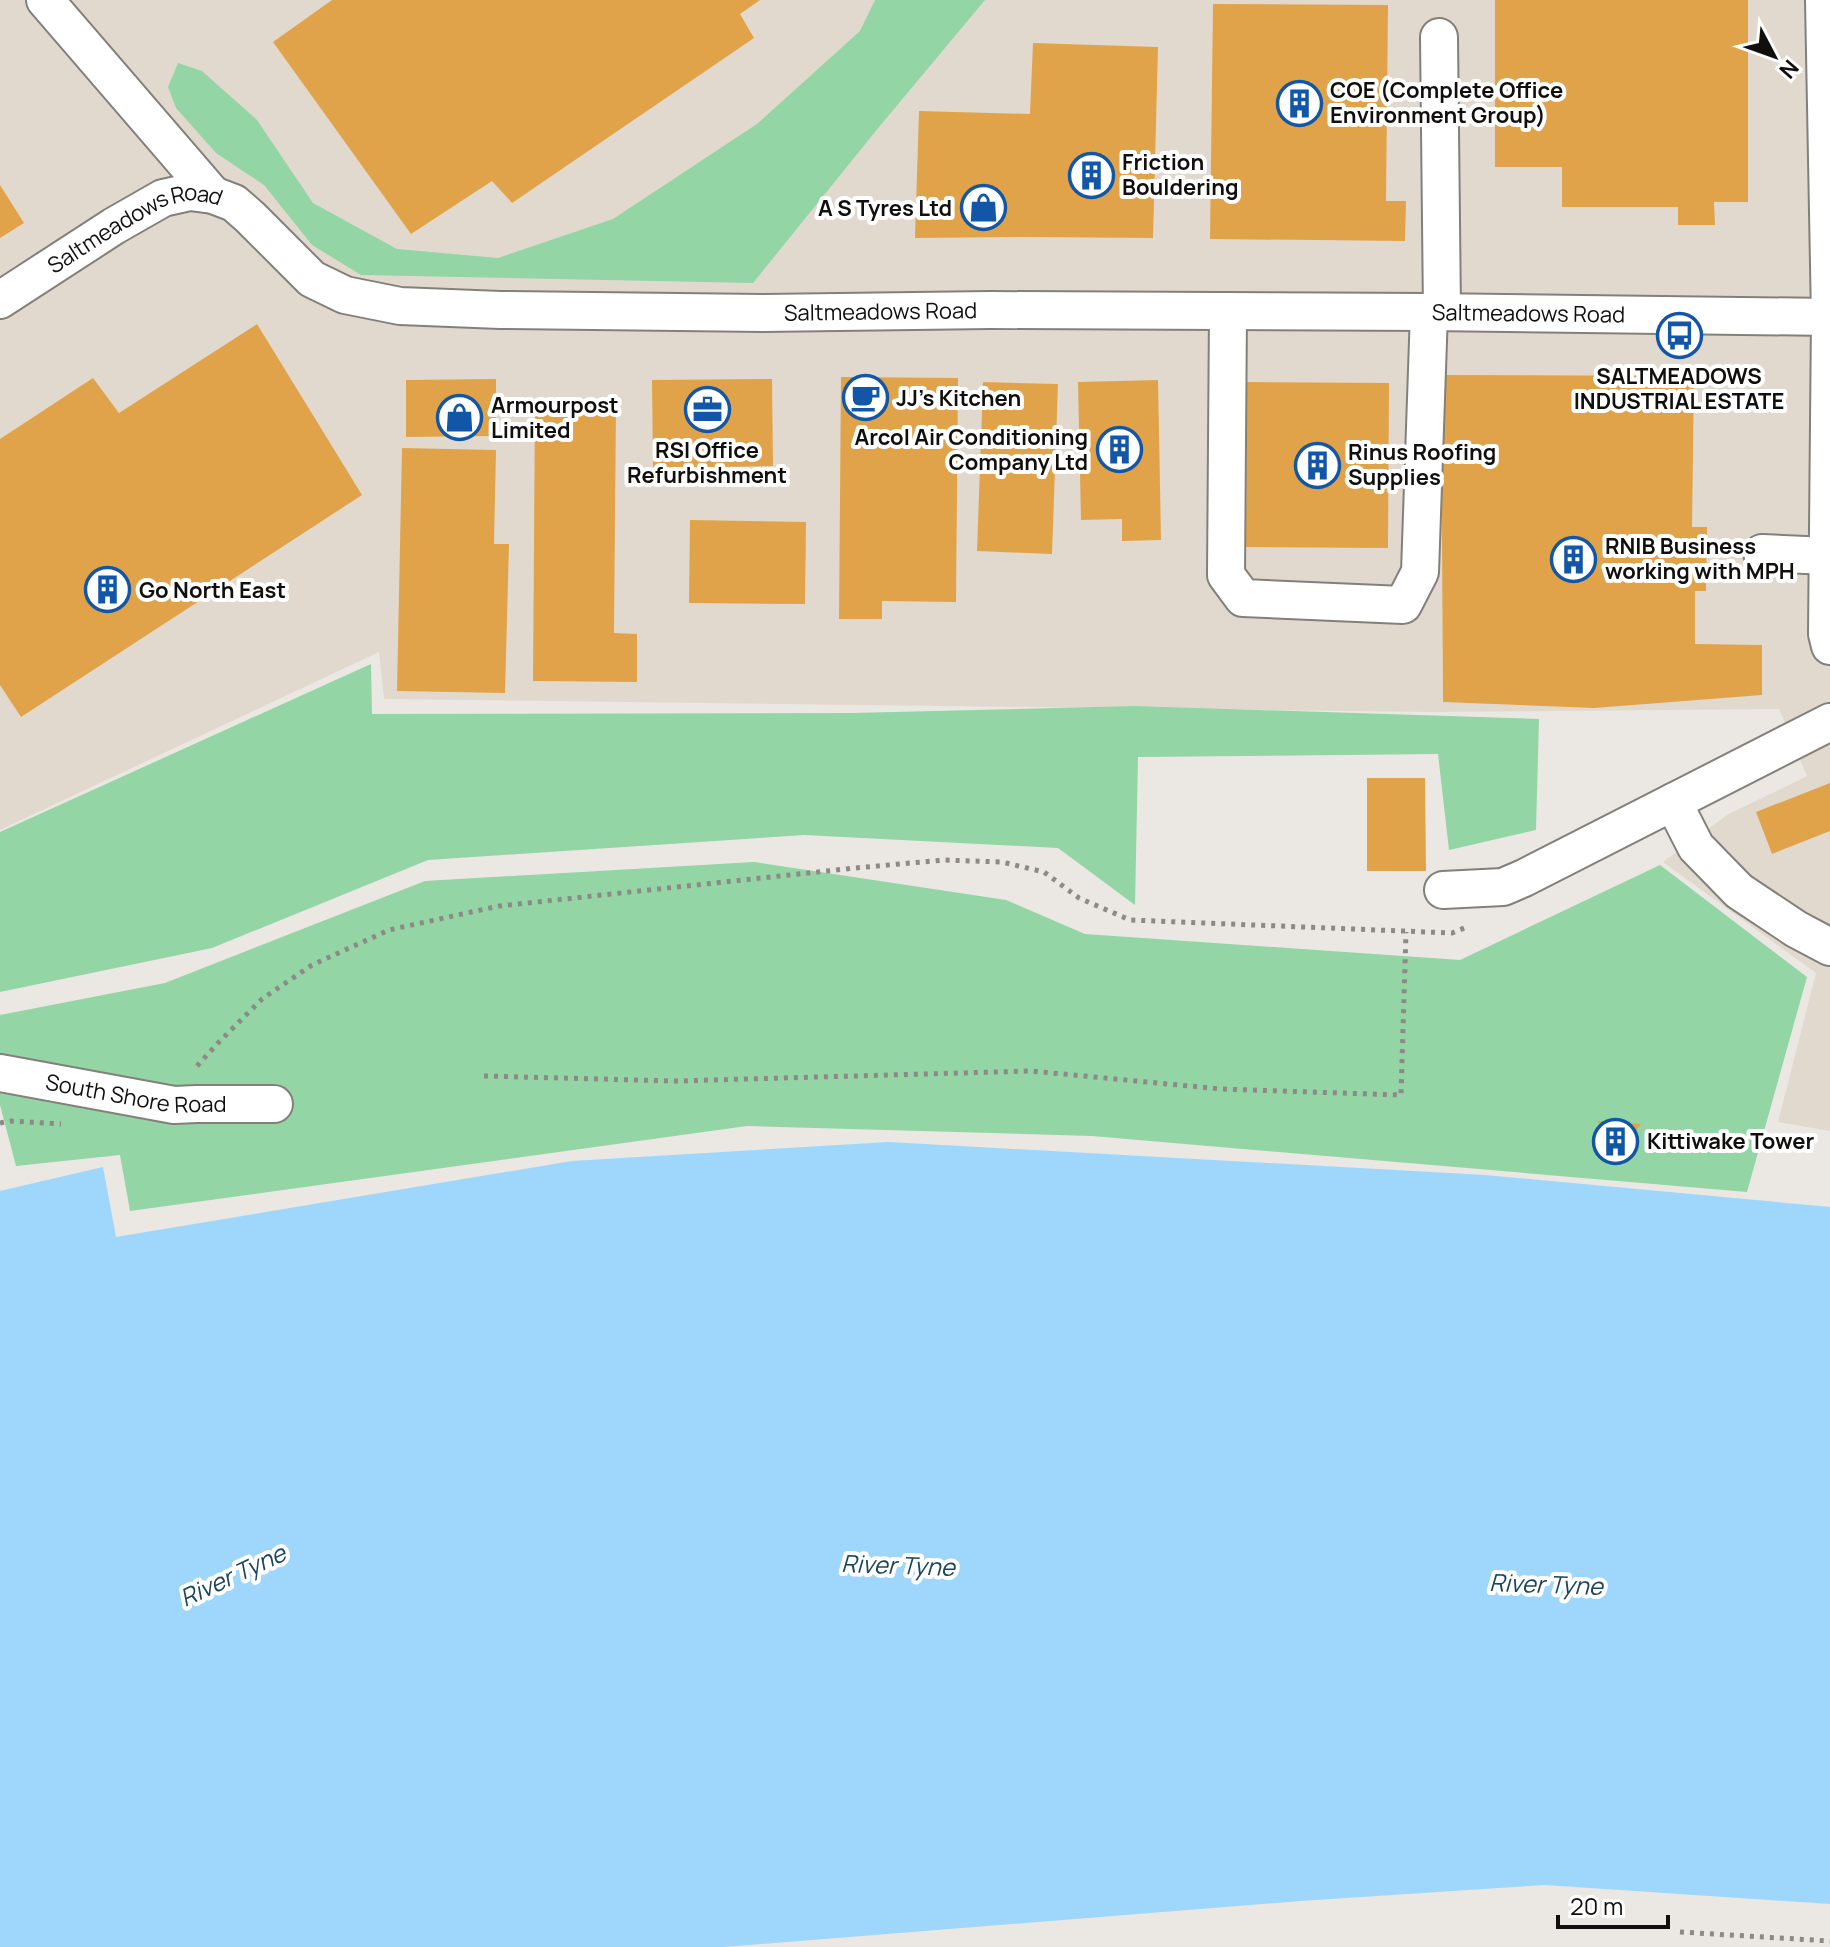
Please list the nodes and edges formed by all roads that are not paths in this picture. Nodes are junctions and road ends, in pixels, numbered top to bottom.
1 (45, 0) edge
2 (1824, 0) edge
3 (1439, 37) dead end
4 (213, 195) junction
5 (0, 300) edge
6 (1228, 311) junction
7 (1436, 312) junction
8 (1830, 317) edge
9 (1762, 553) dead end
10 (1828, 556) junction
11 (1830, 646) edge
12 (1830, 722) edge
13 (1673, 802) junction
14 (1443, 890) dead end
15 (1830, 947) edge
16 (0, 1073) edge
17 (274, 1104) dead end

1 - 4 street
2 - 8 street
3 - 7 street
4 - 5 street, Saltmeadows Road
4 - 6 street, Saltmeadows Road
6 - 7 street, Saltmeadows Road
6 - 7 street
7 - 8 street, Saltmeadows Road
8 - 10 street
9 - 10 street
10 - 11 street
12 - 13 street
13 - 14 street
13 - 15 street
16 - 17 street, South Shore Road

